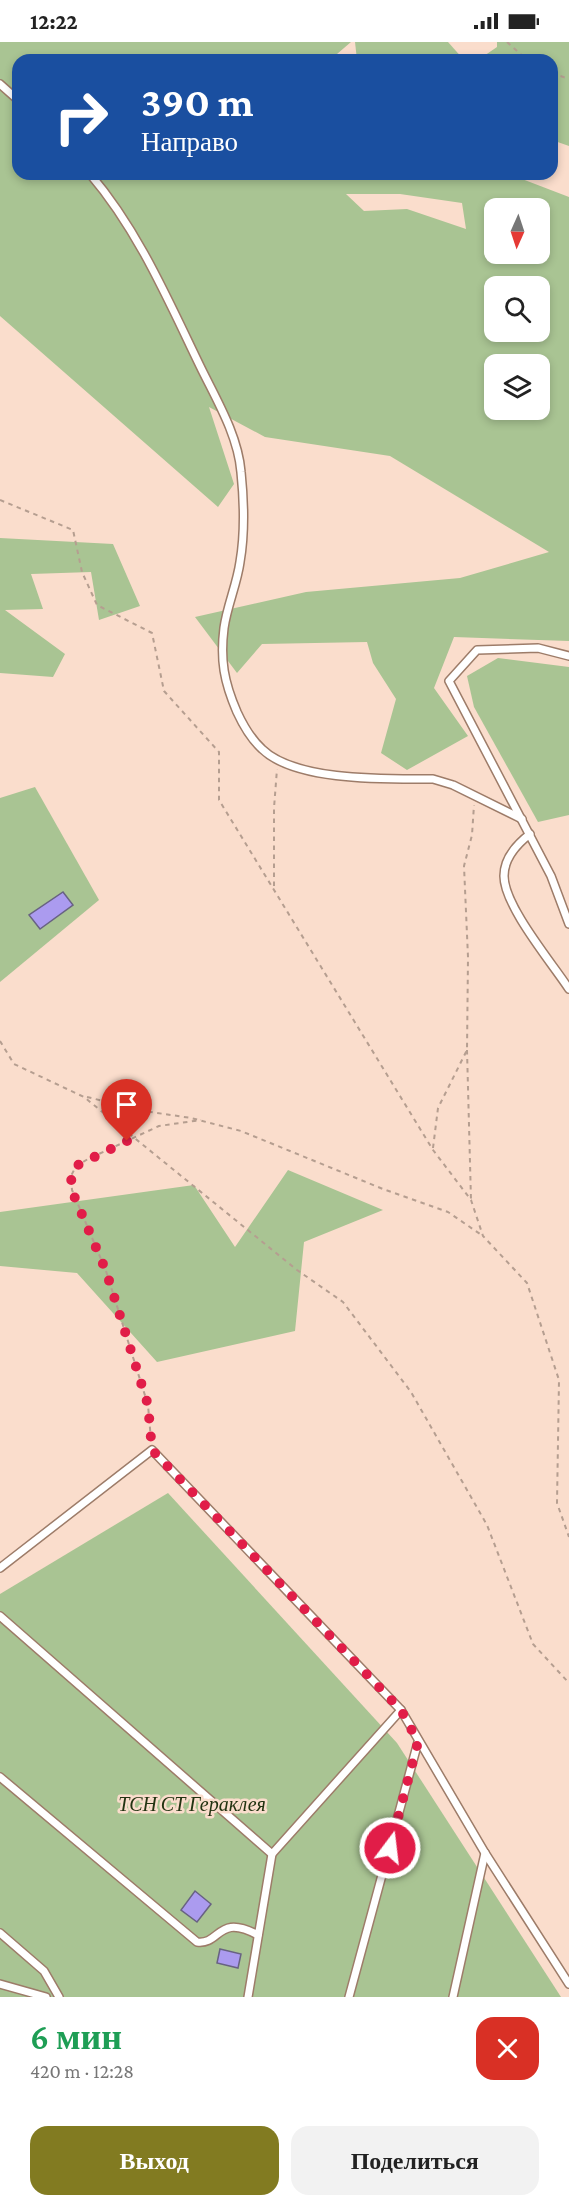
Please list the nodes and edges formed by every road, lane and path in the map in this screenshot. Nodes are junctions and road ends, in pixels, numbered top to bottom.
1 (507, 42) edge
2 (520, 54) edge
3 (0, 84) edge
4 (12, 95) edge
5 (95, 180) edge
6 (0, 500) edge
7 (569, 656) edge
8 (278, 760) junction
9 (475, 796) junction
10 (522, 819) junction
11 (530, 834) junction
12 (274, 889) junction
13 (569, 924) edge
14 (569, 989) edge
15 (0, 1041) edge
16 (467, 1050) junction
17 (84, 1097) junction
18 (201, 1120) junction
19 (433, 1150) junction
20 (471, 1200) junction
21 (483, 1236) junction
22 (152, 1450) junction
23 (569, 1536) edge
24 (0, 1568) edge
25 (0, 1616) edge
26 (569, 1683) edge
27 (401, 1710) junction
28 (418, 1742) junction
29 (0, 1777) edge
30 (485, 1853) junction
31 (272, 1854) junction
32 (0, 1933) edge
33 (258, 1935) junction
34 (0, 1984) edge
35 (569, 1984) edge
36 (46, 1997) edge
37 (59, 1997) edge
38 (248, 1997) edge
39 (350, 1997) edge
40 (453, 1997) edge

1 - 2 path
3 - 4 lane
5 - 8 lane
6 - 12 path
7 - 10 lane
8 - 9 lane
8 - 12 path
9 - 10 lane
9 - 16 path
10 - 11 lane
11 - 13 lane
11 - 14 lane
12 - 19 path
15 - 17 path
16 - 19 path
16 - 20 path
17 - 18 path
17 - 26 path
18 - 21 path
18 - 22 path
19 - 20 path
20 - 21 path
21 - 23 path
22 - 24 lane
22 - 27 lane
25 - 31 lane
27 - 28 lane
27 - 31 lane
28 - 30 lane
28 - 39 lane
29 - 33 lane
30 - 35 lane
30 - 40 lane
31 - 33 lane
32 - 37 lane
33 - 38 lane
34 - 36 lane

